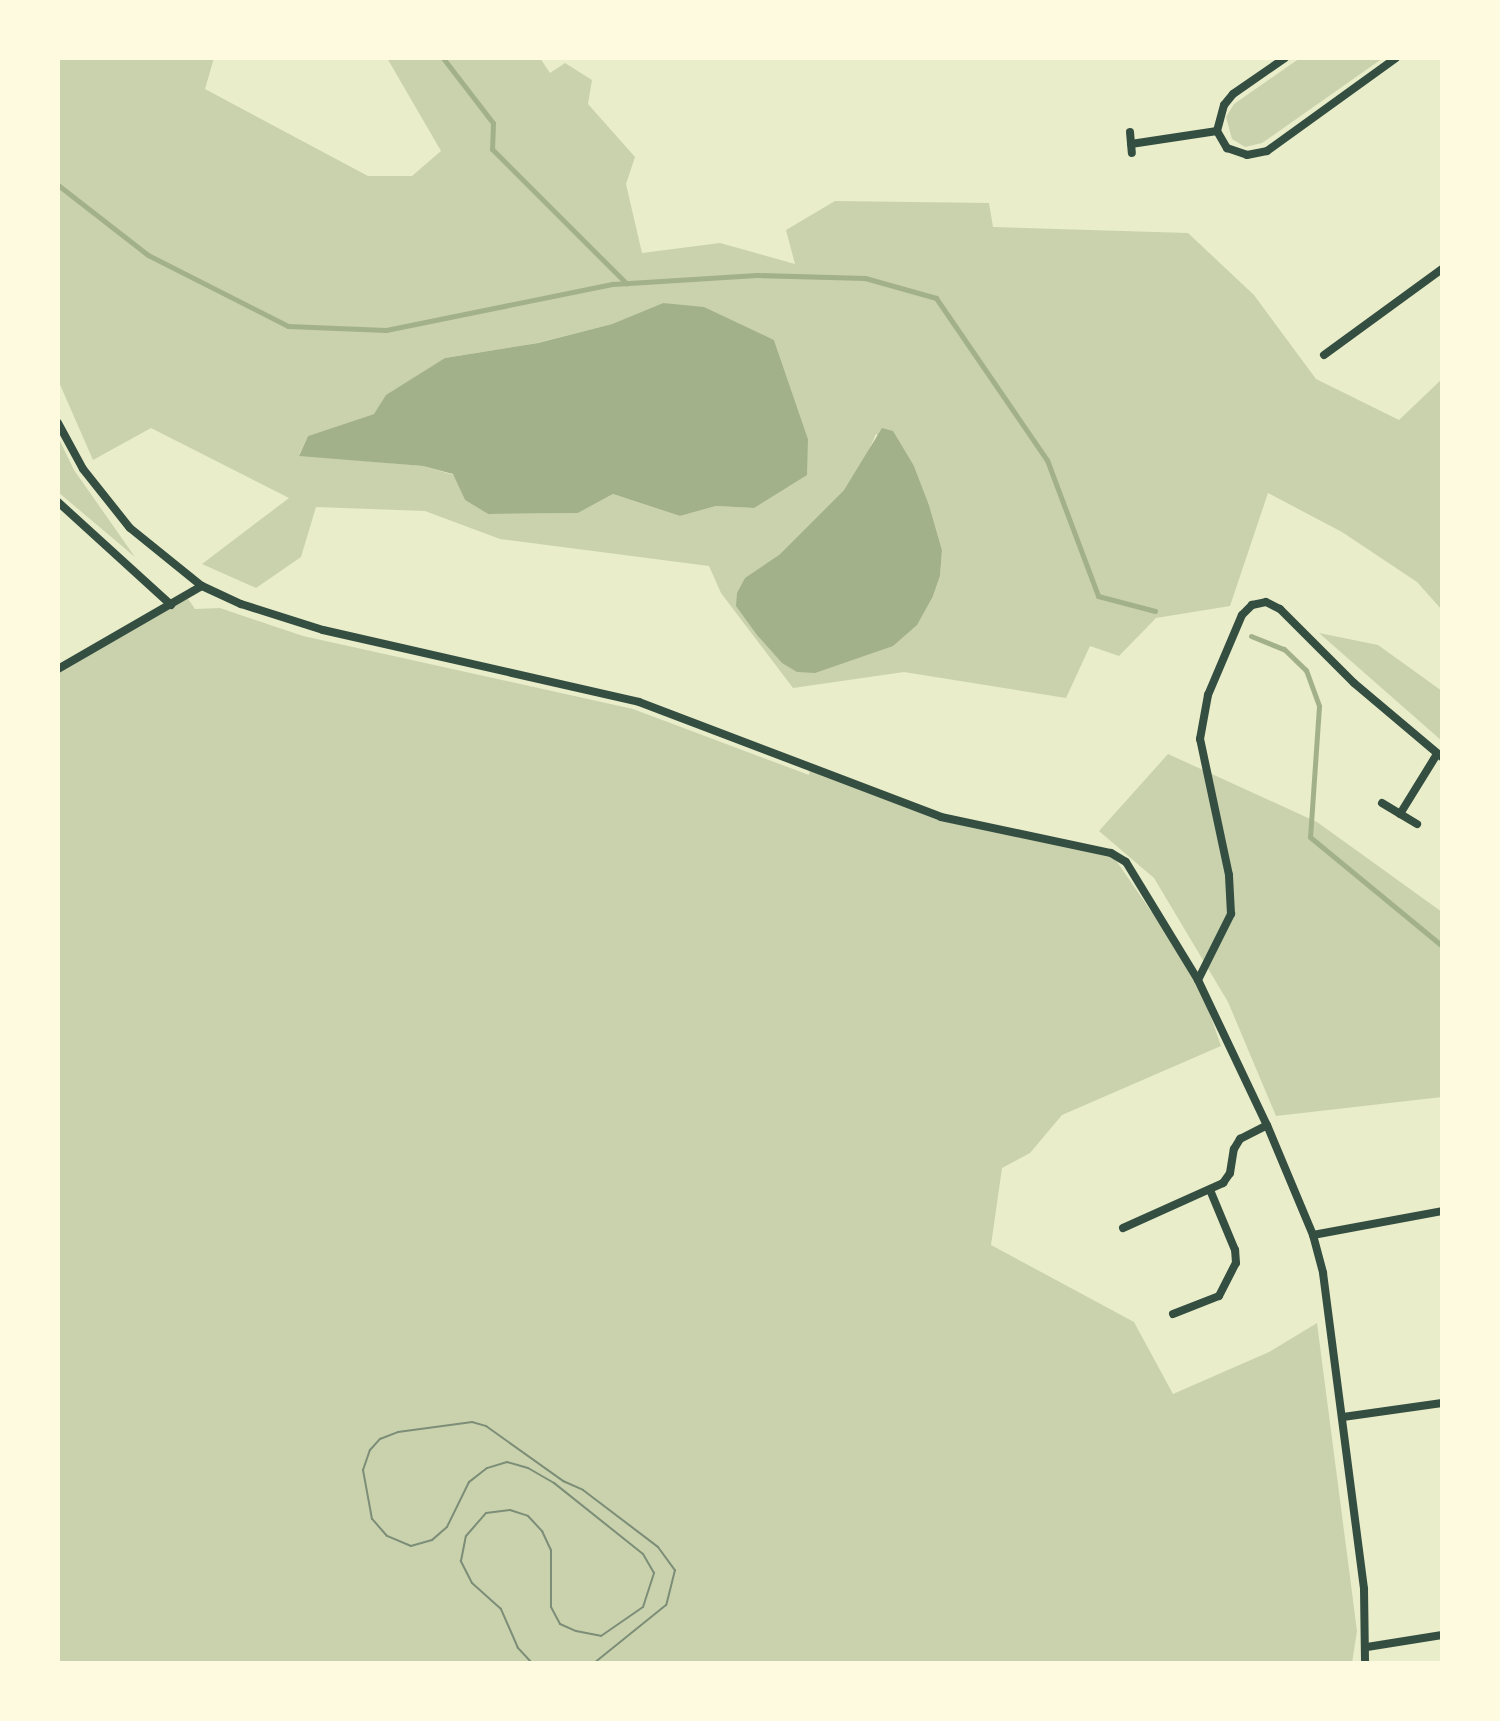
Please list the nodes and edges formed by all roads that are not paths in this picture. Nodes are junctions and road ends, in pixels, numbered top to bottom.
1 (1285, 58) edge
2 (1396, 58) edge
3 (1217, 131) junction
4 (1130, 132) dead end
5 (1442, 269) edge
6 (1324, 355) dead end
7 (58, 423) edge
8 (58, 502) edge
9 (202, 586) junction
10 (171, 605) junction
11 (58, 669) edge
12 (1439, 756) edge
13 (1382, 803) dead end
14 (1400, 814) junction
15 (1417, 824) dead end
16 (1198, 980) junction
17 (1267, 1125) junction
18 (1210, 1190) junction
19 (1442, 1211) edge
20 (1123, 1228) dead end
21 (1313, 1235) junction
22 (1173, 1314) dead end
23 (1442, 1403) edge
24 (1343, 1417) junction
25 (1442, 1635) edge
26 (1367, 1647) junction
27 (1365, 1663) edge

1 - 3 street
2 - 3 street
3 - 4 street
5 - 6 street
7 - 9 street
8 - 10 street
9 - 10 street
9 - 16 street
10 - 11 street
12 - 14 street
12 - 16 street
13 - 14 street
14 - 15 street
16 - 17 street
17 - 18 street
17 - 21 street
18 - 20 street
18 - 22 street
19 - 21 street
21 - 24 street
23 - 24 street
24 - 26 street
25 - 26 street
26 - 27 street

